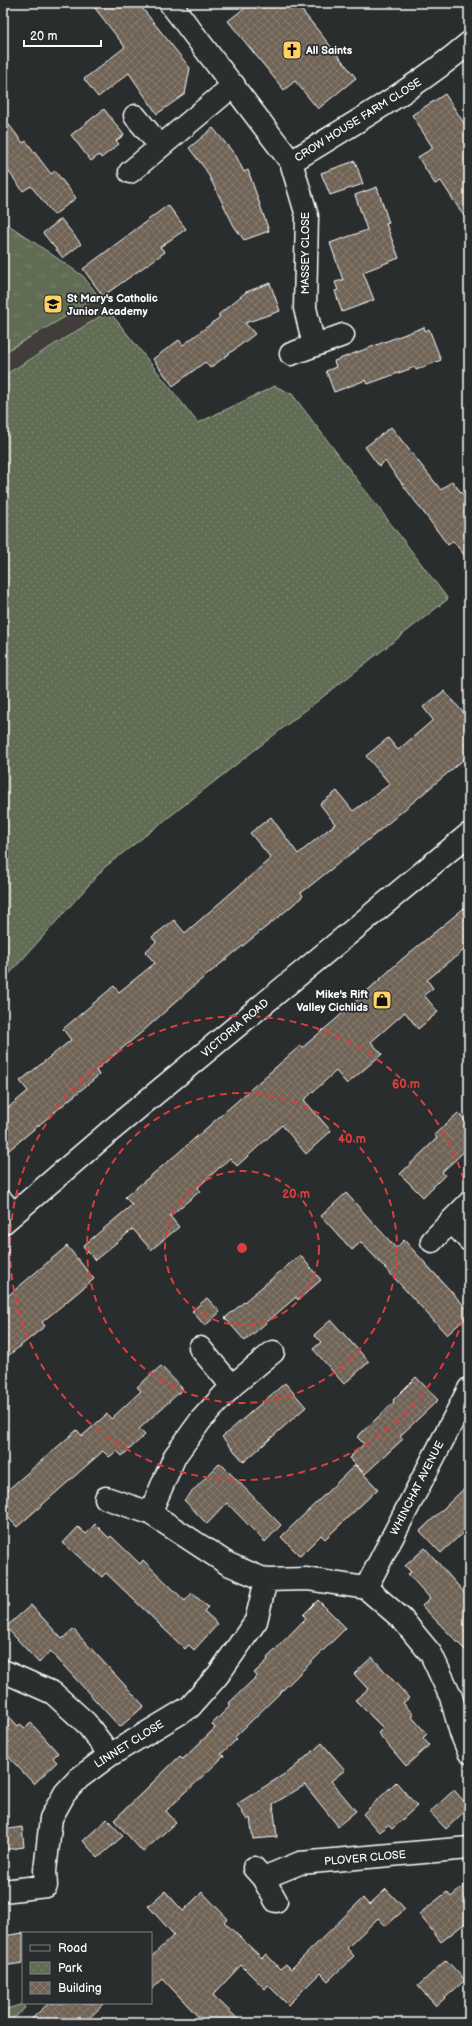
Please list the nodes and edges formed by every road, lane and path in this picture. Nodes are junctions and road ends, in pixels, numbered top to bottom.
1 (170, 3) edge
2 (469, 43) edge
3 (234, 85) junction
4 (135, 116) dead end
5 (160, 146) junction
6 (292, 162) junction
7 (130, 172) dead end
8 (343, 335) dead end
9 (314, 345) junction
10 (290, 354) dead end
11 (469, 834) edge
12 (469, 1203) edge
13 (6, 1213) edge
14 (451, 1221) junction
15 (469, 1240) edge
16 (432, 1241) dead end
17 (200, 1348) dead end
18 (273, 1352) dead end
19 (232, 1386) junction
20 (469, 1389) edge
21 (106, 1498) dead end
22 (150, 1513) junction
23 (266, 1580) junction
24 (366, 1588) junction
25 (3, 1671) edge
26 (469, 1752) edge
27 (110, 1755) junction
28 (469, 1848) edge
29 (3, 1891) edge
30 (276, 1901) dead end

1 - 3 street, CROW HOUSE FARM CLOSE
2 - 6 street, CROW HOUSE FARM CLOSE
3 - 5 street
3 - 6 street, CROW HOUSE FARM CLOSE
4 - 5 street
5 - 7 street
6 - 9 street, MASSEY CLOSE
8 - 9 street
9 - 10 street
11 - 13 street, VICTORIA ROAD
12 - 14 street
14 - 15 street
14 - 16 street
17 - 19 street
18 - 19 street
19 - 22 street
20 - 24 street, WHINCHAT AVENUE
21 - 22 street
22 - 23 street
23 - 24 street
23 - 27 street, LINNET CLOSE
24 - 26 street
25 - 27 street
27 - 29 street, LINNET CLOSE
28 - 30 street, PLOVER CLOSE

